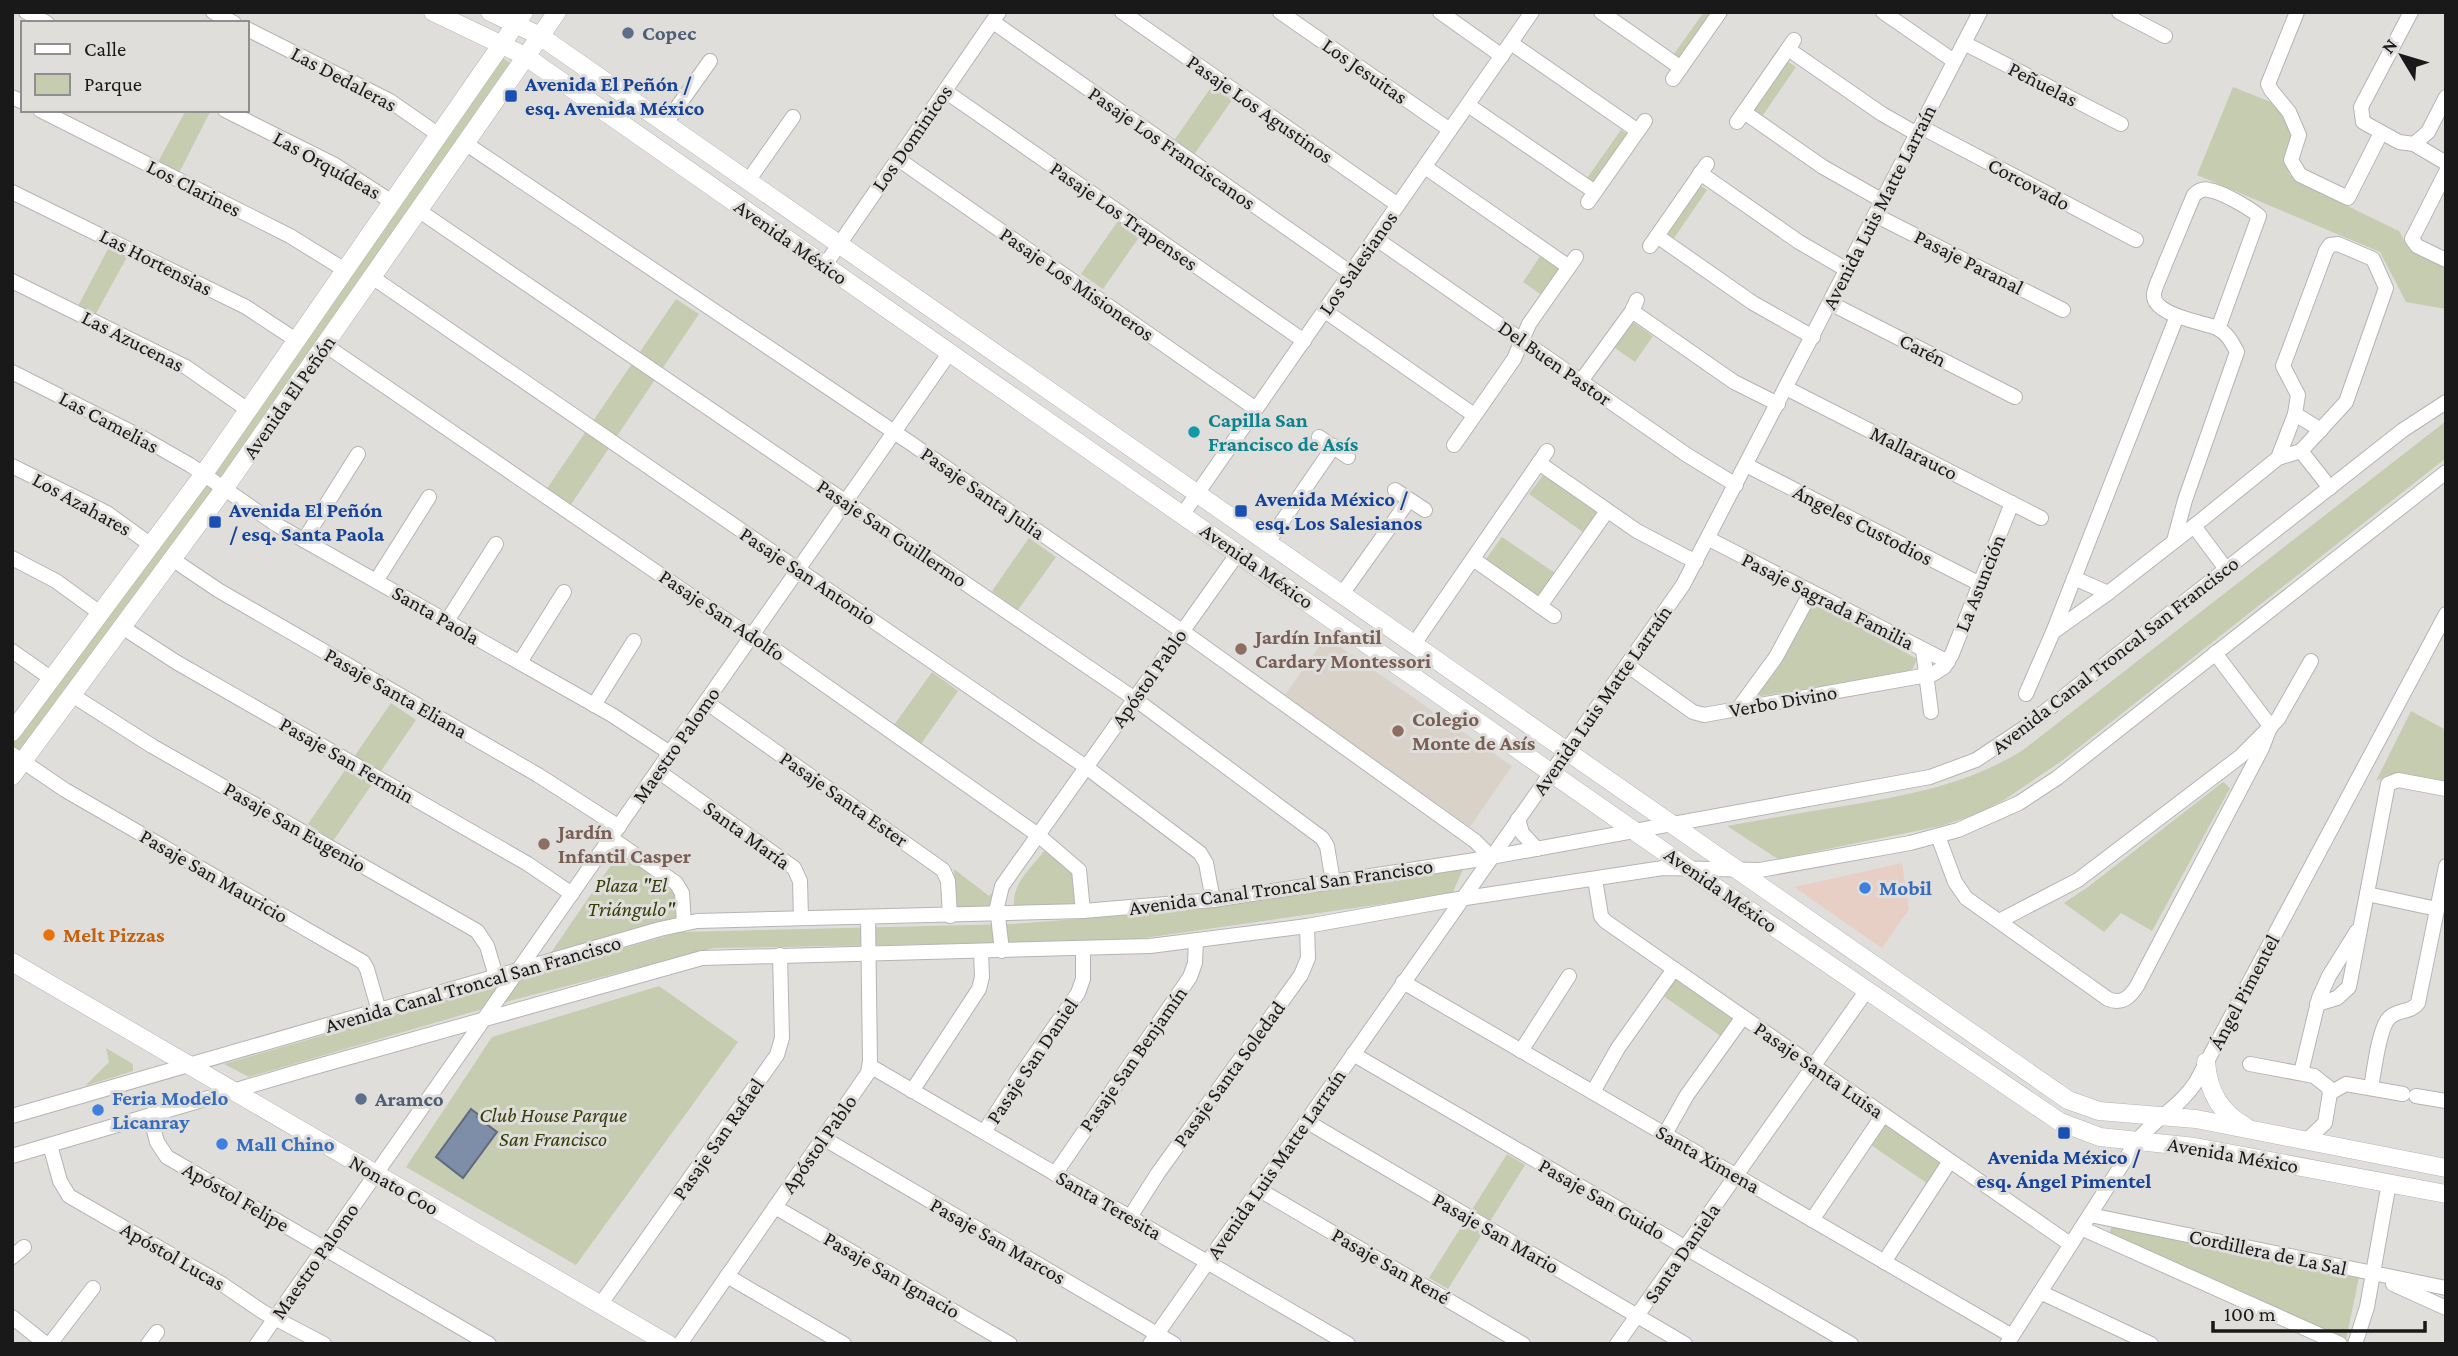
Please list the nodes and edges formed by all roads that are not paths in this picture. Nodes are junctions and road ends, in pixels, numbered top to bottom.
1 (26, 12) edge
2 (213, 12) edge
3 (433, 12) edge
4 (490, 12) edge
5 (557, 12) edge
6 (1122, 12) edge
7 (1280, 12) edge
8 (1440, 12) edge
9 (1532, 12) edge
10 (1601, 12) edge
11 (1720, 12) edge
12 (1883, 12) edge
13 (1980, 12) edge
14 (2119, 12) edge
15 (2297, 12) edge
16 (2412, 12) edge
17 (996, 17) edge
18 (520, 18) edge
19 (43, 21) edge
20 (230, 21) edge
21 (248, 29) edge
22 (540, 36) junction
23 (2165, 36) dead end
24 (1511, 43) junction
25 (1964, 43) junction
26 (501, 46) junction
27 (525, 56) junction
28 (1502, 56) junction
29 (710, 61) dead end
30 (1954, 61) junction
31 (945, 91) junction
32 (2446, 97) edge
33 (1468, 105) junction
34 (44, 112) edge
35 (229, 112) edge
36 (793, 117) dead end
37 (666, 123) junction
38 (2121, 124) dead end
39 (1450, 130) junction
40 (1919, 130) junction
41 (2381, 133) junction
42 (439, 135) junction
43 (465, 143) junction
44 (2414, 144) junction
45 (898, 159) junction
46 (2446, 163) edge
47 (1425, 167) junction
48 (2446, 172) edge
49 (748, 181) junction
50 (12, 191) edge
51 (1883, 201) junction
52 (392, 202) junction
53 (1398, 205) junction
54 (418, 210) junction
55 (1875, 215) junction
56 (1375, 239) junction
57 (2136, 240) dead end
58 (839, 244) junction
59 (2446, 260) edge
60 (825, 265) junction
61 (345, 270) junction
62 (1847, 270) junction
63 (1351, 273) junction
64 (372, 277) junction
65 (12, 281) edge
66 (1830, 303) junction
67 (2063, 310) dead end
68 (1325, 311) junction
69 (2177, 316) junction
70 (2218, 328) junction
71 (1813, 337) junction
72 (296, 340) junction
73 (1522, 340) junction
74 (1304, 341) junction
75 (325, 345) junction
76 (950, 352) junction
77 (12, 372) edge
78 (1581, 381) junction
79 (1786, 388) junction
80 (2015, 397) dead end
81 (2446, 402) edge
82 (1778, 404) junction
83 (248, 410) junction
84 (1256, 410) junction
85 (2295, 414) junction
86 (1474, 415) junction
87 (2321, 429) junction
88 (894, 432) junction
89 (1319, 437) dead end
90 (1454, 444) dead end
91 (1334, 446) junction
92 (2301, 451) junction
93 (358, 454) dead end
94 (1348, 457) dead end
95 (2278, 458) junction
96 (12, 466) edge
97 (1746, 466) junction
98 (2446, 472) edge
99 (203, 475) junction
100 (1736, 485) junction
101 (2330, 488) junction
102 (224, 489) junction
103 (1395, 490) dead end
104 (1198, 493) junction
105 (429, 496) dead end
106 (1409, 500) junction
107 (2185, 500) junction
108 (845, 502) junction
109 (2012, 503) junction
110 (1424, 510) dead end
111 (1607, 511) junction
112 (1183, 514) junction
113 (2041, 518) dead end
114 (2199, 522) junction
115 (1709, 539) junction
116 (304, 540) junction
117 (2174, 541) junction
118 (1268, 542) junction
119 (496, 544) dead end
120 (151, 545) junction
121 (1238, 553) junction
122 (12, 558) edge
123 (172, 559) junction
124 (1473, 559) junction
125 (1696, 562) junction
126 (798, 569) junction
127 (2226, 569) junction
128 (2074, 578) junction
129 (376, 581) junction
130 (1980, 584) junction
131 (564, 592) dead end
132 (1811, 592) junction
133 (2108, 593) junction
134 (1342, 594) junction
135 (1540, 606) junction
136 (100, 613) junction
137 (2446, 614) edge
138 (1554, 615) dead end
139 (447, 621) junction
140 (122, 626) junction
141 (1182, 632) junction
142 (2053, 632) junction
143 (752, 635) junction
144 (635, 641) dead end
145 (1414, 644) junction
146 (1923, 650) junction
147 (12, 651) edge
148 (2215, 653) junction
149 (2311, 661) dead end
150 (520, 662) junction
151 (1948, 662) junction
152 (1627, 665) junction
153 (1927, 675) junction
154 (51, 679) junction
155 (2026, 694) dead end
156 (72, 695) junction
157 (1135, 699) junction
158 (706, 702) junction
159 (594, 705) junction
160 (1738, 709) junction
161 (1931, 712) dead end
162 (2270, 728) junction
163 (12, 732) edge
164 (1567, 750) junction
165 (670, 753) junction
166 (16, 764) edge
167 (1086, 767) junction
168 (658, 771) junction
169 (1552, 771) junction
170 (2446, 789) edge
171 (1518, 819) junction
172 (1673, 824) junction
173 (1636, 831) junction
174 (615, 833) junction
175 (1038, 835) junction
176 (1938, 836) junction
177 (1537, 849) junction
178 (1491, 857) junction
179 (2446, 866) edge
180 (1686, 867) junction
181 (1739, 870) junction
182 (1595, 878) junction
183 (1333, 882) junction
184 (572, 894) junction
185 (2367, 894) junction
186 (1462, 898) junction
187 (1213, 900) junction
188 (2437, 909) junction
189 (1083, 911) junction
190 (998, 915) junction
191 (950, 916) junction
192 (868, 917) junction
193 (801, 918) junction
194 (1999, 921) junction
195 (684, 923) junction
196 (2361, 923) junction
197 (1307, 926) junction
198 (1196, 940) junction
199 (1083, 949) junction
200 (1002, 951) junction
201 (981, 952) junction
202 (869, 953) junction
203 (780, 955) junction
204 (12, 962) edge
205 (1674, 969) junction
206 (519, 970) junction
207 (496, 976) junction
208 (1569, 976) dead end
209 (1404, 982) junction
210 (1867, 990) junction
211 (2317, 1004) junction
212 (379, 1010) junction
213 (1743, 1017) junction
214 (485, 1018) junction
215 (1521, 1051) junction
216 (1353, 1054) junction
217 (2206, 1062) junction
218 (2250, 1063) dead end
219 (190, 1066) junction
220 (870, 1066) junction
221 (1813, 1066) junction
222 (2301, 1073) junction
223 (2371, 1087) junction
224 (232, 1091) junction
225 (912, 1091) junction
226 (1593, 1092) junction
227 (2330, 1093) junction
228 (2445, 1097) edge
229 (150, 1115) junction
230 (1883, 1115) junction
231 (12, 1116) edge
232 (2164, 1116) junction
233 (1306, 1121) junction
234 (2325, 1124) junction
235 (2248, 1128) junction
236 (984, 1132) junction
237 (1665, 1134) junction
238 (823, 1138) junction
239 (2307, 1140) junction
240 (2137, 1141) junction
241 (50, 1146) junction
242 (2345, 1148) junction
243 (12, 1156) edge
244 (1950, 1161) junction
245 (2446, 1168) edge
246 (376, 1174) junction
247 (1055, 1174) junction
248 (1736, 1175) junction
249 (2389, 1183) junction
250 (1258, 1189) junction
251 (2446, 1194) edge
252 (775, 1207) junction
253 (2090, 1215) junction
254 (1130, 1217) junction
255 (1812, 1220) junction
256 (2081, 1228) junction
257 (2070, 1244) junction
258 (1685, 1247) junction
259 (325, 1248) junction
260 (1207, 1262) junction
261 (1884, 1262) junction
262 (2371, 1273) junction
263 (727, 1276) junction
264 (93, 1288) dead end
265 (2446, 1288) edge
266 (2040, 1292) junction
267 (600, 1305) junction
268 (2446, 1308) edge
269 (1637, 1316) junction
270 (12, 1317) edge
271 (276, 1318) junction
272 (158, 1332) dead end
273 (1153, 1339) edge
274 (2009, 1340) edge
275 (48, 1344) edge
276 (148, 1344) edge
277 (257, 1344) edge
278 (324, 1344) edge
279 (489, 1344) edge
280 (667, 1344) edge
281 (680, 1344) edge
282 (844, 1344) edge
283 (1010, 1344) edge
284 (1174, 1344) edge
285 (1348, 1344) edge
286 (1523, 1344) edge
287 (1618, 1344) edge
288 (1685, 1344) edge
289 (1851, 1344) edge
290 (2151, 1344) edge
291 (2340, 1344) edge
292 (2355, 1344) edge

1 - 19 street
2 - 20 street
3 - 26 main road, Avenida México
4 - 18 main road, Avenida México
5 - 22 main road, Avenida El Peñón
6 - 53 street, Pasaje Los Agustinos
7 - 39 street, Los Jesuitas
8 - 28 street
9 - 24 street, Los Salesianos
10 - 11 street
12 - 30 street
13 - 25 street, Avenida Luis Matte Larraín
14 - 23 street
15 - 41 street
16 - 41 street
17 - 31 street, Los Dominicos
17 - 63 street, Pasaje Los Franciscanos
18 - 22 main road, Avenida México
18 - 26 main road, Avenida El Peñón
21 - 42 street, Las Dedaleras
22 - 27 main road, Avenida El Peñón
22 - 37 main road, Avenida México
24 - 28 street, Los Salesianos
24 - 33 street
25 - 30 street, Avenida Luis Matte Larraín
25 - 38 street, Peñuelas
26 - 27 main road, Avenida México
26 - 42 main road, Avenida El Peñón
27 - 43 main road, Avenida El Peñón
27 - 60 main road, Avenida México
28 - 33 street, Los Salesianos
29 - 37 street
30 - 40 street, Avenida Luis Matte Larraín
31 - 45 street, Los Dominicos
31 - 74 street, Pasaje Los Trapenses
32 - 44 street
33 - 39 street, Los Salesianos
34 - 61 street, Los Clarines
35 - 52 street, Las Orquídeas
36 - 49 street
37 - 49 main road, Avenida México
39 - 47 street, Los Salesianos
40 - 51 street, Avenida Luis Matte Larraín
40 - 51 street, Corcovado
40 - 57 street, Corcovado
41 - 44 street
42 - 52 main road, Avenida El Peñón
43 - 54 main road, Avenida El Peñón
43 - 88 street, Pasaje Santa Julia
44 - 46 street
45 - 58 street, Los Dominicos
45 - 84 street, Pasaje Los Misioneros
47 - 53 street, Los Salesianos
47 - 73 street
48 - 59 street
49 - 58 main road, Avenida México
50 - 72 street, Las Hortensias
51 - 55 street, Avenida Luis Matte Larraín
52 - 61 main road, Avenida El Peñón
53 - 56 street, Los Salesianos
54 - 64 main road, Avenida El Peñón
54 - 108 street, Pasaje San Guillermo
55 - 62 street, Avenida Luis Matte Larraín
55 - 67 street, Pasaje Paranal
56 - 63 street, Los Salesianos
56 - 73 street, Del Buen Pastor
58 - 60 street, Los Dominicos
58 - 104 main road, Avenida México
60 - 76 main road, Avenida México
61 - 72 main road, Avenida El Peñón
62 - 66 street, Avenida Luis Matte Larraín
62 - 71 street
63 - 68 street, Los Salesianos
64 - 75 main road, Avenida El Peñón
64 - 126 street, Pasaje San Antonio
65 - 83 street, Las Azucenas
66 - 71 street, Avenida Luis Matte Larraín
66 - 80 street, Carén
68 - 74 street, Los Salesianos
68 - 86 street
69 - 70 street
69 - 70 street
69 - 128 street
70 - 107 street
71 - 79 street, Avenida Luis Matte Larraín
72 - 83 main road, Avenida El Peñón
73 - 78 street, Del Buen Pastor
73 - 86 street
74 - 84 street, Los Salesianos
75 - 102 main road, Avenida El Peñón
75 - 143 street, Pasaje San Adolfo
76 - 88 street, Maestro Palomo
76 - 112 main road, Avenida México
77 - 99 street, Las Camelias
78 - 82 street
78 - 100 street, Del Buen Pastor
79 - 82 street, Avenida Luis Matte Larraín
79 - 109 street, Mallarauco
81 - 101 street, Avenida Canal Troncal San Francisco
82 - 97 street, Avenida Luis Matte Larraín
83 - 99 main road, Avenida El Peñón
84 - 104 street, Los Salesianos
85 - 87 street
85 - 87 street
85 - 95 street
86 - 90 street
87 - 92 street
88 - 108 street, Maestro Palomo
88 - 141 street, Pasaje Santa Julia
89 - 91 street
91 - 94 street
91 - 118 street
92 - 95 street
92 - 101 street
93 - 116 street
95 - 114 street
96 - 120 street, Los Azahares
97 - 100 street, Avenida Luis Matte Larraín
97 - 130 street, Ángeles Custodios
98 - 148 street, Avenida Canal Troncal San Francisco
99 - 102 street, Santa Paola
99 - 120 main road, Avenida El Peñón
100 - 115 street, Avenida Luis Matte Larraín
101 - 127 street, Avenida Canal Troncal San Francisco
102 - 116 street, Santa Paola
102 - 123 main road, Avenida El Peñón
103 - 106 street
104 - 112 street, Los Salesianos
104 - 118 main road, Avenida México
105 - 129 street
106 - 110 street
106 - 134 street
107 - 114 street
107 - 117 street
108 - 126 street, Maestro Palomo
108 - 157 street, Pasaje San Guillermo
109 - 113 street, Mallarauco
109 - 130 street, La Asunción
111 - 124 street
111 - 125 street
111 - 135 street
112 - 121 main road, Avenida México
114 - 117 street
114 - 127 street
115 - 125 street, Avenida Luis Matte Larraín
115 - 132 street, Pasaje Sagrada Familia
116 - 129 street, Santa Paola
117 - 133 street
118 - 134 main road, Avenida México
119 - 139 street
120 - 136 main road, Avenida El Peñón
121 - 141 street, Apóstol Pablo
121 - 169 main road, Avenida México
122 - 136 street
123 - 140 main road, Avenida El Peñón
123 - 174 street, Pasaje Santa Eliana
124 - 135 street
124 - 145 street
125 - 152 street, Avenida Luis Matte Larraín
126 - 143 street, Maestro Palomo
126 - 167 street, Pasaje San Antonio
127 - 172 street, Avenida Canal Troncal San Francisco
128 - 133 street
128 - 142 street
129 - 139 street, Santa Paola
130 - 151 street, La Asunción
131 - 150 street
132 - 146 street, Pasaje Sagrada Familia
132 - 160 street
133 - 142 street
134 - 145 main road, Avenida México
135 - 138 street
136 - 154 main road, Avenida El Peñón
137 - 217 street, Ángel Pimentel
139 - 150 street, Santa Paola
140 - 156 main road, Avenida El Peñón
140 - 184 street, Pasaje San Fermin
141 - 157 street, Apóstol Pablo
141 - 178 street, Pasaje Santa Julia
142 - 155 street
143 - 158 street, Maestro Palomo
143 - 175 street, Pasaje San Adolfo
144 - 159 street
145 - 164 main road, Avenida México
146 - 151 street, Pasaje Sagrada Familia
146 - 153 street
147 - 154 street
148 - 162 street
148 - 176 street, Avenida Canal Troncal San Francisco
149 - 162 street
150 - 159 street, Santa Paola
151 - 153 street, Verbo Divino
152 - 160 street, Verbo Divino
152 - 164 street, Avenida Luis Matte Larraín
153 - 160 street, Verbo Divino
153 - 161 street
154 - 163 main road, Avenida El Peñón
156 - 166 main road, Avenida El Peñón
156 - 207 street, Pasaje San Eugenio
157 - 167 street, Apóstol Pablo
157 - 183 street, Pasaje San Guillermo
158 - 165 street, Maestro Palomo
158 - 191 street, Pasaje Santa Ester
159 - 165 street, Santa Paola
162 - 194 street
162 - 194 street
164 - 169 street, Avenida Luis Matte Larraín
164 - 172 main road, Avenida México
165 - 168 street, Maestro Palomo
166 - 212 street, Pasaje San Mauricio
167 - 175 street, Apóstol Pablo
167 - 187 street, Pasaje San Antonio
168 - 174 street, Maestro Palomo
168 - 193 street, Santa María
169 - 171 street, Avenida Luis Matte Larraín
169 - 173 main road, Avenida México
170 - 185 street
171 - 177 street
171 - 178 street, Avenida Luis Matte Larraín
172 - 173 street, Avenida Canal Troncal San Francisco
172 - 181 main road, Avenida México
173 - 177 street, Avenida Canal Troncal San Francisco
173 - 180 main road, Avenida México
174 - 184 street, Maestro Palomo
174 - 195 street, Pasaje Santa Eliana
175 - 189 street, Pasaje San Adolfo
175 - 190 street, Apóstol Pablo
176 - 181 street, Avenida Canal Troncal San Francisco
176 - 194 street
177 - 178 street, Avenida Canal Troncal San Francisco
178 - 183 street, Avenida Canal Troncal San Francisco
178 - 186 street, Avenida Luis Matte Larraín
179 - 188 street
180 - 181 street, Avenida Canal Troncal San Francisco
180 - 182 street, Avenida Canal Troncal San Francisco
180 - 210 main road, Avenida México
181 - 232 main road, Avenida México
182 - 186 street, Avenida Canal Troncal San Francisco
182 - 205 street, Pasaje Santa Luisa
183 - 187 street, Avenida Canal Troncal San Francisco
184 - 206 street, Maestro Palomo
185 - 188 street
185 - 196 street
186 - 197 street, Avenida Canal Troncal San Francisco
186 - 209 street, Avenida Luis Matte Larraín
187 - 189 street, Avenida Canal Troncal San Francisco
188 - 223 street
189 - 190 street, Avenida Canal Troncal San Francisco
190 - 191 street, Avenida Canal Troncal San Francisco
190 - 200 street, Apóstol Pablo
191 - 192 street, Avenida Canal Troncal San Francisco
192 - 193 street, Avenida Canal Troncal San Francisco
192 - 202 street
193 - 195 street, Avenida Canal Troncal San Francisco
195 - 206 street, Avenida Canal Troncal San Francisco
196 - 211 street
196 - 211 street
197 - 198 street, Avenida Canal Troncal San Francisco
197 - 254 street, Pasaje Santa Soledad
198 - 199 street, Avenida Canal Troncal San Francisco
198 - 247 street, Pasaje San Benjamín
199 - 200 street, Avenida Canal Troncal San Francisco
199 - 236 street, Pasaje San Daniel
200 - 201 street, Avenida Canal Troncal San Francisco
201 - 202 street, Avenida Canal Troncal San Francisco
201 - 225 street
202 - 203 street, Avenida Canal Troncal San Francisco
202 - 220 street
203 - 214 street, Avenida Canal Troncal San Francisco
203 - 267 street, Pasaje San Rafael
204 - 219 main road, Nonato Coo
205 - 213 street, Pasaje Santa Luisa
205 - 226 street
206 - 207 street, Avenida Canal Troncal San Francisco
206 - 214 street, Maestro Palomo
207 - 212 street, Avenida Canal Troncal San Francisco
208 - 215 street
209 - 215 street, Santa Ximena
209 - 216 street, Avenida Luis Matte Larraín
210 - 221 street, Santa Daniela
210 - 240 main road, Avenida México
211 - 222 street
212 - 219 street, Avenida Canal Troncal San Francisco
213 - 221 street, Pasaje Santa Luisa
213 - 237 street
214 - 224 street, Avenida Canal Troncal San Francisco
214 - 246 street, Maestro Palomo
215 - 226 street, Santa Ximena
216 - 233 street, Avenida Luis Matte Larraín
216 - 258 street, Pasaje San Guido
217 - 232 street, Ángel Pimentel
217 - 235 main road
218 - 222 street
219 - 224 main road, Nonato Coo
219 - 231 street, Avenida Canal Troncal San Francisco
220 - 225 street, Santa Teresita
220 - 238 street, Apóstol Pablo
221 - 230 street, Pasaje Santa Luisa
221 - 248 street, Santa Daniela
222 - 227 street
223 - 227 street
223 - 228 street
224 - 229 street, Avenida Canal Troncal San Francisco
224 - 246 main road, Nonato Coo
225 - 236 street, Santa Teresita
226 - 237 street, Santa Ximena
227 - 234 street
229 - 241 street, Avenida Canal Troncal San Francisco
229 - 259 street, Apóstol Felipe
230 - 244 street, Pasaje Santa Luisa
230 - 255 street
232 - 235 main road, Avenida México
232 - 240 street, Ángel Pimentel
233 - 250 street, Avenida Luis Matte Larraín
233 - 269 street, Pasaje San Mario
234 - 239 street
234 - 242 street
235 - 239 main road, Avenida México
236 - 247 street, Santa Teresita
237 - 248 street, Santa Ximena
238 - 252 street, Apóstol Pablo
238 - 273 street, Pasaje San Marcos
239 - 242 main road, Avenida México
240 - 249 main road, Avenida México
240 - 253 street, Ángel Pimentel
241 - 243 street, Avenida Canal Troncal San Francisco
241 - 271 street, Apóstol Lucas
242 - 245 main road, Avenida México
244 - 257 street, Pasaje Santa Luisa
244 - 261 street
246 - 259 street, Maestro Palomo
246 - 267 main road, Nonato Coo
247 - 254 street, Santa Teresita
248 - 255 street, Santa Ximena
248 - 258 street, Santa Daniela
249 - 251 main road, Avenida México
249 - 262 street
250 - 260 street, Avenida Luis Matte Larraín
250 - 286 street, Pasaje San René
252 - 263 street, Apóstol Pablo
252 - 283 street, Pasaje San Ignacio
253 - 256 street, Ángel Pimentel
253 - 262 street, Cordillera de La Sal
254 - 260 street, Santa Teresita
255 - 261 street, Santa Ximena
256 - 257 street, Ángel Pimentel
256 - 291 street
257 - 266 street, Ángel Pimentel
258 - 269 street, Santa Daniela
258 - 289 street, Pasaje San Guido
259 - 271 street, Maestro Palomo
259 - 279 street, Apóstol Felipe
260 - 273 street, Avenida Luis Matte Larraín
260 - 285 street, Santa Teresita
261 - 274 street, Santa Ximena
262 - 265 street, Cordillera de La Sal
262 - 268 street
262 - 292 street
263 - 281 street, Apóstol Pablo
263 - 282 street
264 - 275 street
266 - 274 street, Ángel Pimentel
266 - 290 street
267 - 280 main road, Nonato Coo
269 - 287 street, Santa Daniela
269 - 288 street, Pasaje San Mario
270 - 275 street
271 - 277 street, Maestro Palomo
271 - 278 street, Apóstol Lucas
272 - 276 street
273 - 284 street, Pasaje San Marcos

